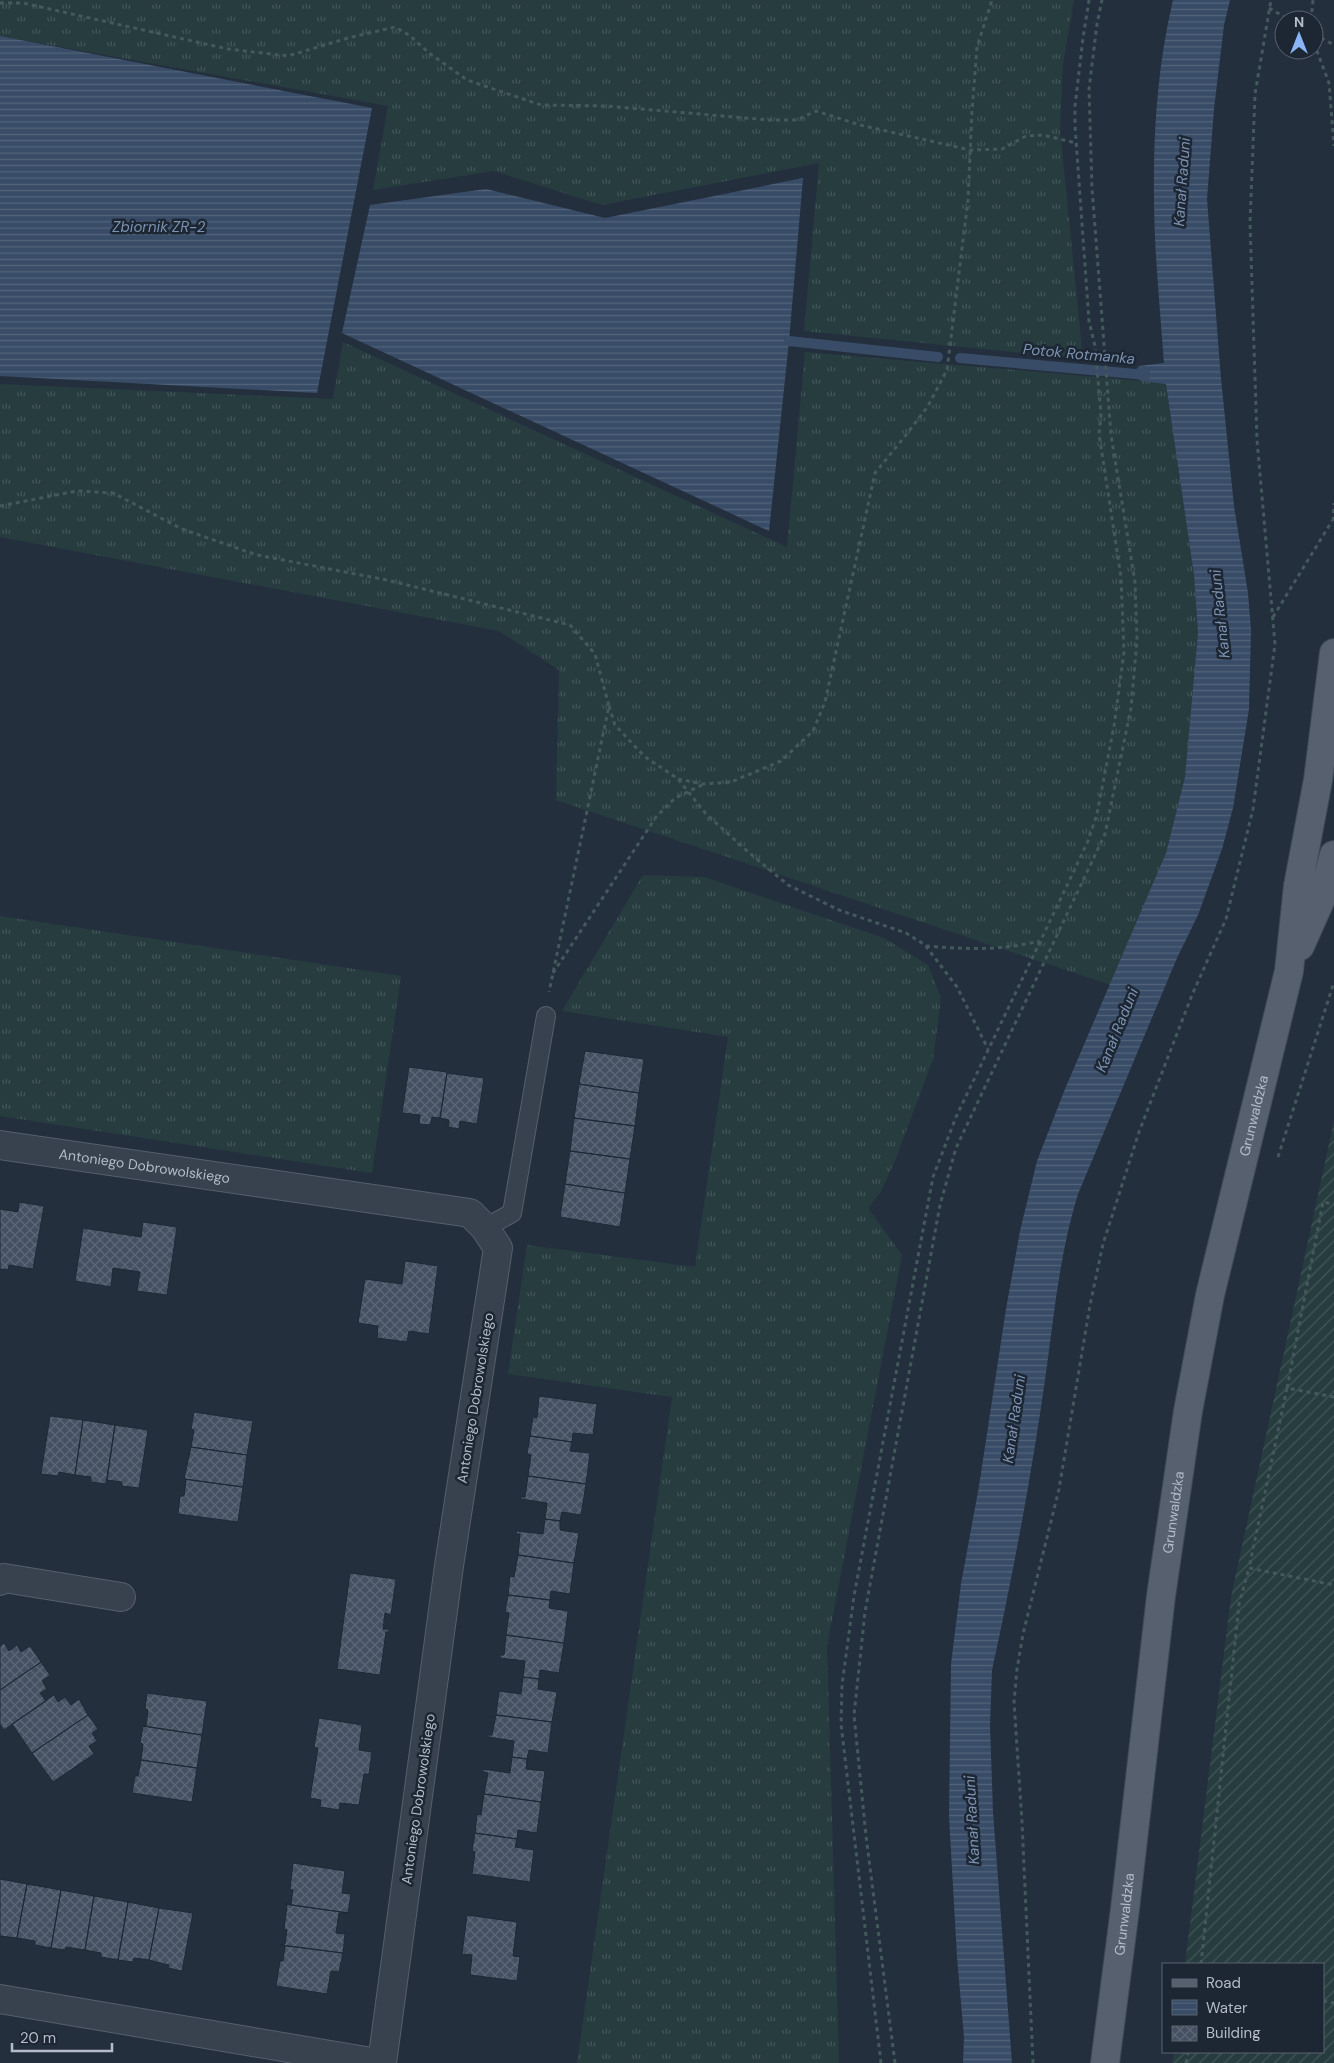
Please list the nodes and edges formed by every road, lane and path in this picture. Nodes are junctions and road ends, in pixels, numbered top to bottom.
1 (992, 0) edge
2 (1089, 0) edge
3 (1102, 0) edge
4 (1271, 0) edge
5 (0, 3) edge
6 (1269, 8) junction
7 (1274, 11) edge
8 (1321, 60) edge
9 (1076, 143) junction
10 (1334, 146) edge
11 (970, 150) junction
12 (1334, 503) edge
13 (0, 506) edge
14 (1333, 521) edge
15 (1273, 617) junction
16 (1334, 653) edge
17 (609, 706) junction
18 (678, 779) junction
19 (703, 784) junction
20 (687, 791) junction
21 (1334, 855) edge
22 (1039, 941) junction
23 (925, 946) junction
24 (1289, 971) junction
25 (552, 976) junction
26 (1334, 982) edge
27 (546, 1016) joint
28 (988, 1050) junction
29 (0, 1145) edge
30 (1276, 1163) dead end
31 (1334, 1204) edge
32 (485, 1228) junction
33 (1288, 1388) junction
34 (1334, 1397) edge
35 (1249, 1568) junction
36 (0, 1581) edge
37 (1334, 1585) edge
38 (121, 1597) dead end
39 (1201, 1963) edge
40 (0, 1999) edge
41 (377, 2063) edge
42 (382, 2063) edge
43 (881, 2063) edge
44 (894, 2063) edge
45 (1033, 2063) edge
46 (1105, 2063) edge

1 - 11 path
2 - 9 path
3 - 44 path
4 - 6 path
5 - 11 path
6 - 7 path
6 - 15 path
8 - 10 path
9 - 11 path
9 - 22 path
11 - 19 path
12 - 14 path
13 - 17 path
14 - 15 path
15 - 45 path
16 - 24 main road, Grunwaldzka
17 - 18 path
17 - 25 path
18 - 19 path
18 - 20 path
19 - 20 path
20 - 23 path
20 - 25 path
21 - 24 main road, Grunwaldzka
22 - 23 path
22 - 28 path
23 - 28 path
24 - 46 main road, Grunwaldzka
25 - 27 path
26 - 30 path
27 - 32 lane
28 - 43 path
29 - 32 street, Antoniego Dobrowolskiego
31 - 33 path
32 - 42 street, Antoniego Dobrowolskiego
33 - 34 path
33 - 35 path
35 - 37 path
35 - 39 path
36 - 38 street
40 - 41 street

